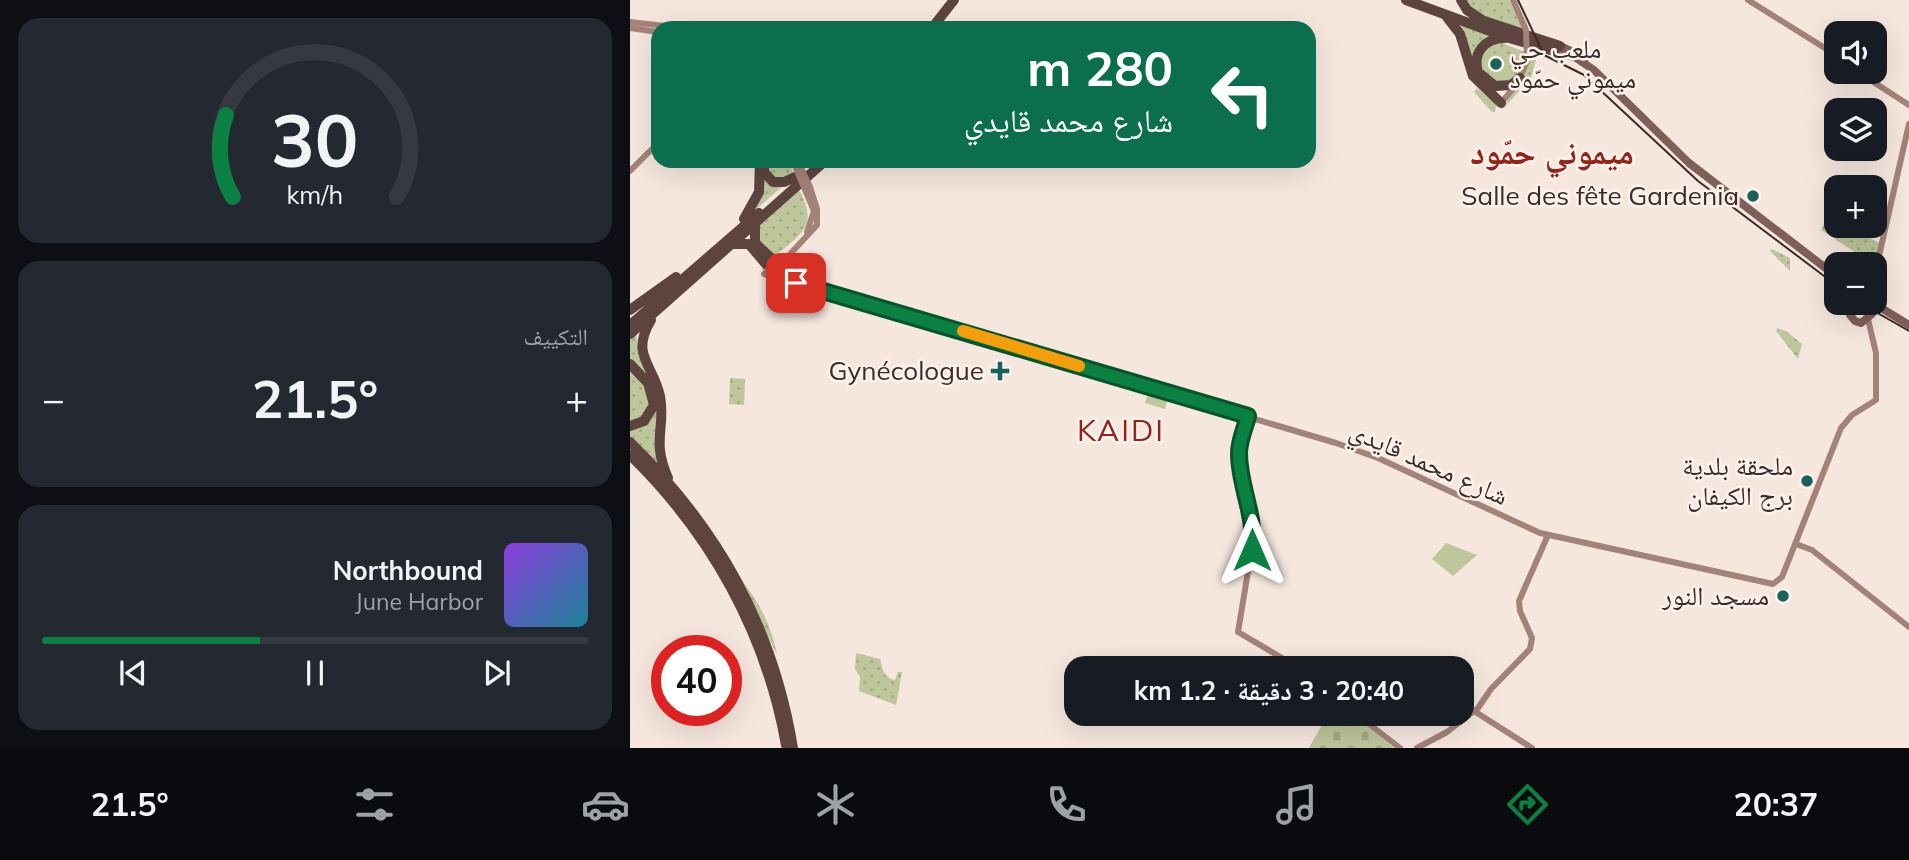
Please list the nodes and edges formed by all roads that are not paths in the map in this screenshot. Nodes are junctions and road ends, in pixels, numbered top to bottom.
1 (954, 0) edge
2 (961, 0) edge
3 (1406, 0) edge
4 (1425, 0) edge
5 (1461, 0) edge
6 (1513, 0) edge
7 (1748, 0) edge
8 (1444, 13) junction
9 (1482, 20) junction
10 (938, 21) edge
11 (944, 21) edge
12 (630, 22) edge
13 (651, 24) edge
14 (630, 28) edge
15 (651, 31) edge
16 (1509, 38) junction
17 (1824, 48) edge
18 (1557, 49) junction
19 (1478, 72) junction
20 (1520, 78) junction
21 (1877, 84) edge
22 (1502, 102) junction
23 (1909, 105) edge
24 (1909, 124) edge
25 (651, 150) edge
26 (761, 168) edge
27 (763, 168) edge
28 (799, 168) edge
29 (806, 168) edge
30 (816, 168) edge
31 (630, 172) edge
32 (801, 172) junction
33 (756, 223) junction
34 (731, 240) junction
35 (1880, 252) edge
36 (708, 256) junction
37 (1824, 264) edge
38 (771, 265) junction
39 (796, 283) junction
40 (661, 307) junction
41 (1887, 308) edge
42 (630, 310) edge
43 (1887, 313) edge
44 (1851, 315) edge
45 (1869, 315) edge
46 (1874, 315) edge
47 (1868, 318) junction
48 (1909, 318) edge
49 (1909, 324) edge
50 (630, 325) edge
51 (630, 334) edge
52 (630, 364) edge
53 (1248, 416) junction
54 (630, 426) edge
55 (630, 442) edge
56 (630, 455) edge
57 (671, 484) junction
58 (1548, 536) junction
59 (1796, 544) junction
60 (1909, 627) edge
61 (1279, 656) edge
62 (1474, 711) joint
63 (1372, 726) edge
64 (1455, 726) edge
65 (787, 748) edge
66 (793, 748) edge
67 (1400, 748) edge
68 (1417, 748) edge
69 (1532, 748) edge

1 - 10 highway
2 - 11 highway
3 - 8 highway
4 - 9 highway
5 - 9 highway
6 - 20 main road, bridge
7 - 17 main road
8 - 16 highway
8 - 22 highway
9 - 18 highway
12 - 13 main road
14 - 15 main road
16 - 18 highway
16 - 19 highway
18 - 37 main road
19 - 20 highway
19 - 22 highway
20 - 22 main road
21 - 23 main road
24 - 35 main road
25 - 31 main road
26 - 34 highway
27 - 32 highway
28 - 32 main road
29 - 32 highway
30 - 33 highway
32 - 34 highway
32 - 38 main road, bridge
33 - 34 highway
33 - 38 highway
34 - 36 highway
34 - 38 highway
34 - 40 highway
36 - 42 highway
36 - 50 highway
38 - 39 main road
38 - 39 main road, شارع محمد قايدي
39 - 53 main road, شارع محمد قايدي
40 - 51 highway
40 - 57 highway
41 - 48 main road
43 - 49 main road
44 - 47 main road
45 - 47 main road
46 - 47 main road
47 - 59 main road, شارع محمد قايدي
52 - 54 highway
53 - 58 main road, شارع محمد قايدي
53 - 61 main road
55 - 57 highway
56 - 65 highway
57 - 66 highway
58 - 59 main road, شارع محمد قايدي
58 - 62 main road
59 - 60 main road
62 - 69 main road
63 - 67 main road
64 - 68 main road

